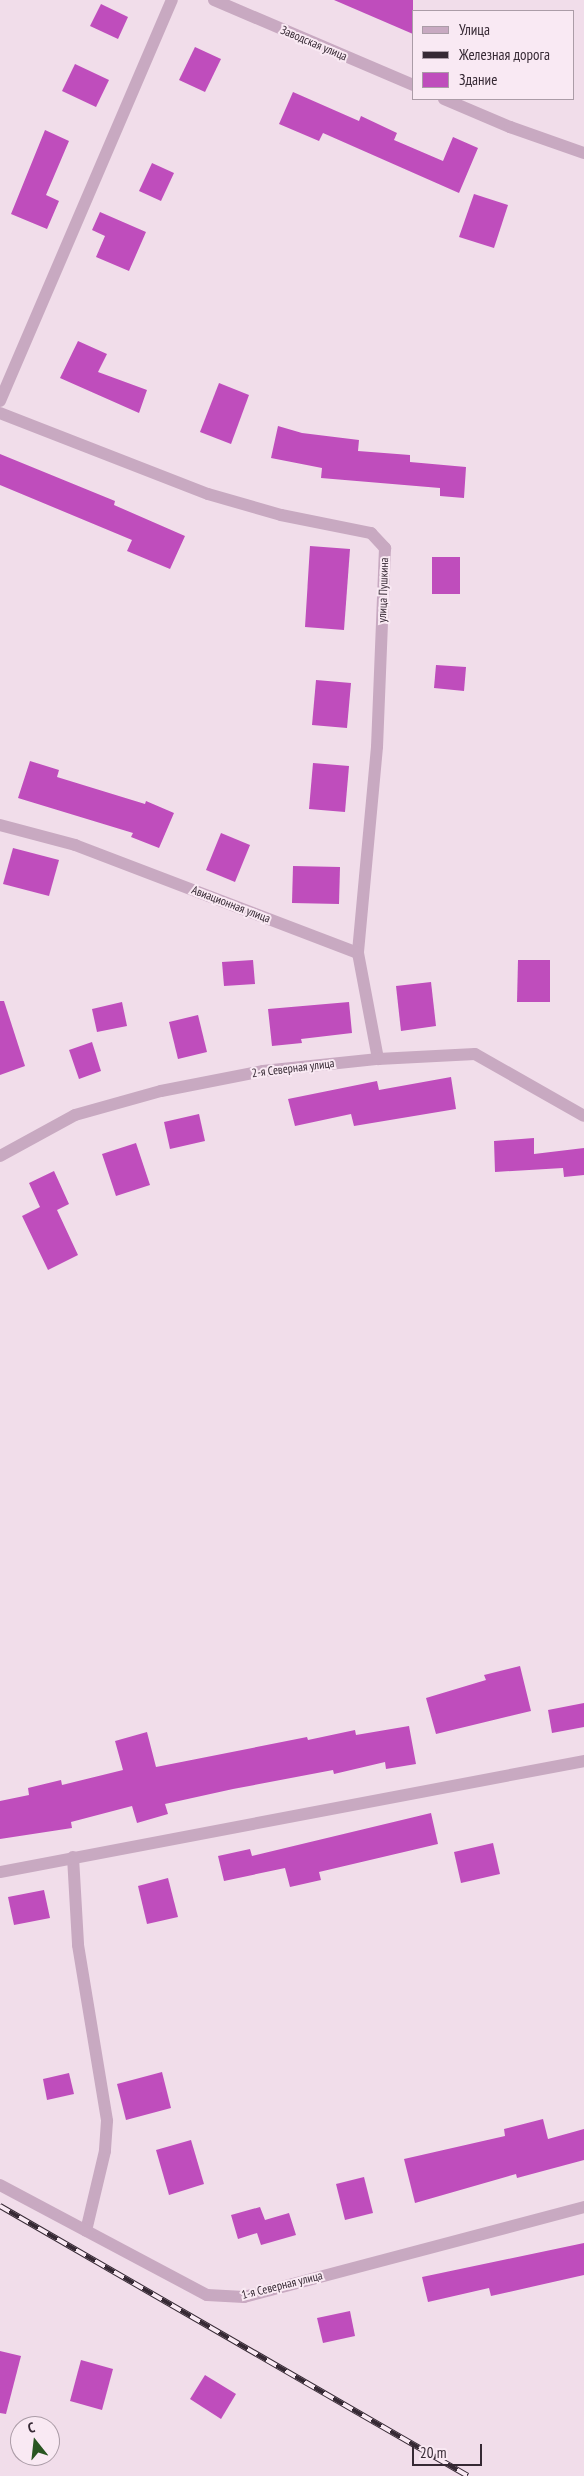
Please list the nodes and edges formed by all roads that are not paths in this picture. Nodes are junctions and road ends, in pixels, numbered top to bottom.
1 (172, 0) edge
2 (214, 0) edge
3 (412, 86) edge
4 (446, 100) edge
5 (584, 153) edge
6 (0, 401) edge
7 (0, 414) edge
8 (0, 825) edge
9 (358, 953) junction
10 (378, 1059) junction
11 (584, 1116) edge
12 (0, 1156) edge
13 (584, 1761) edge
14 (73, 1857) junction
15 (0, 1872) edge
16 (0, 2185) edge
17 (584, 2207) edge
18 (86, 2231) junction

1 - 6 street
2 - 3 street, Заводская улица
4 - 5 street
7 - 9 street, улица Пушкина
8 - 9 street, Авиационная улица
9 - 10 street
10 - 11 street, 2-я Северная улица
10 - 12 street, 2-я Северная улица
13 - 14 street
14 - 15 street
14 - 18 street
16 - 18 street, 1-я Северная улица
17 - 18 street, 1-я Северная улица

